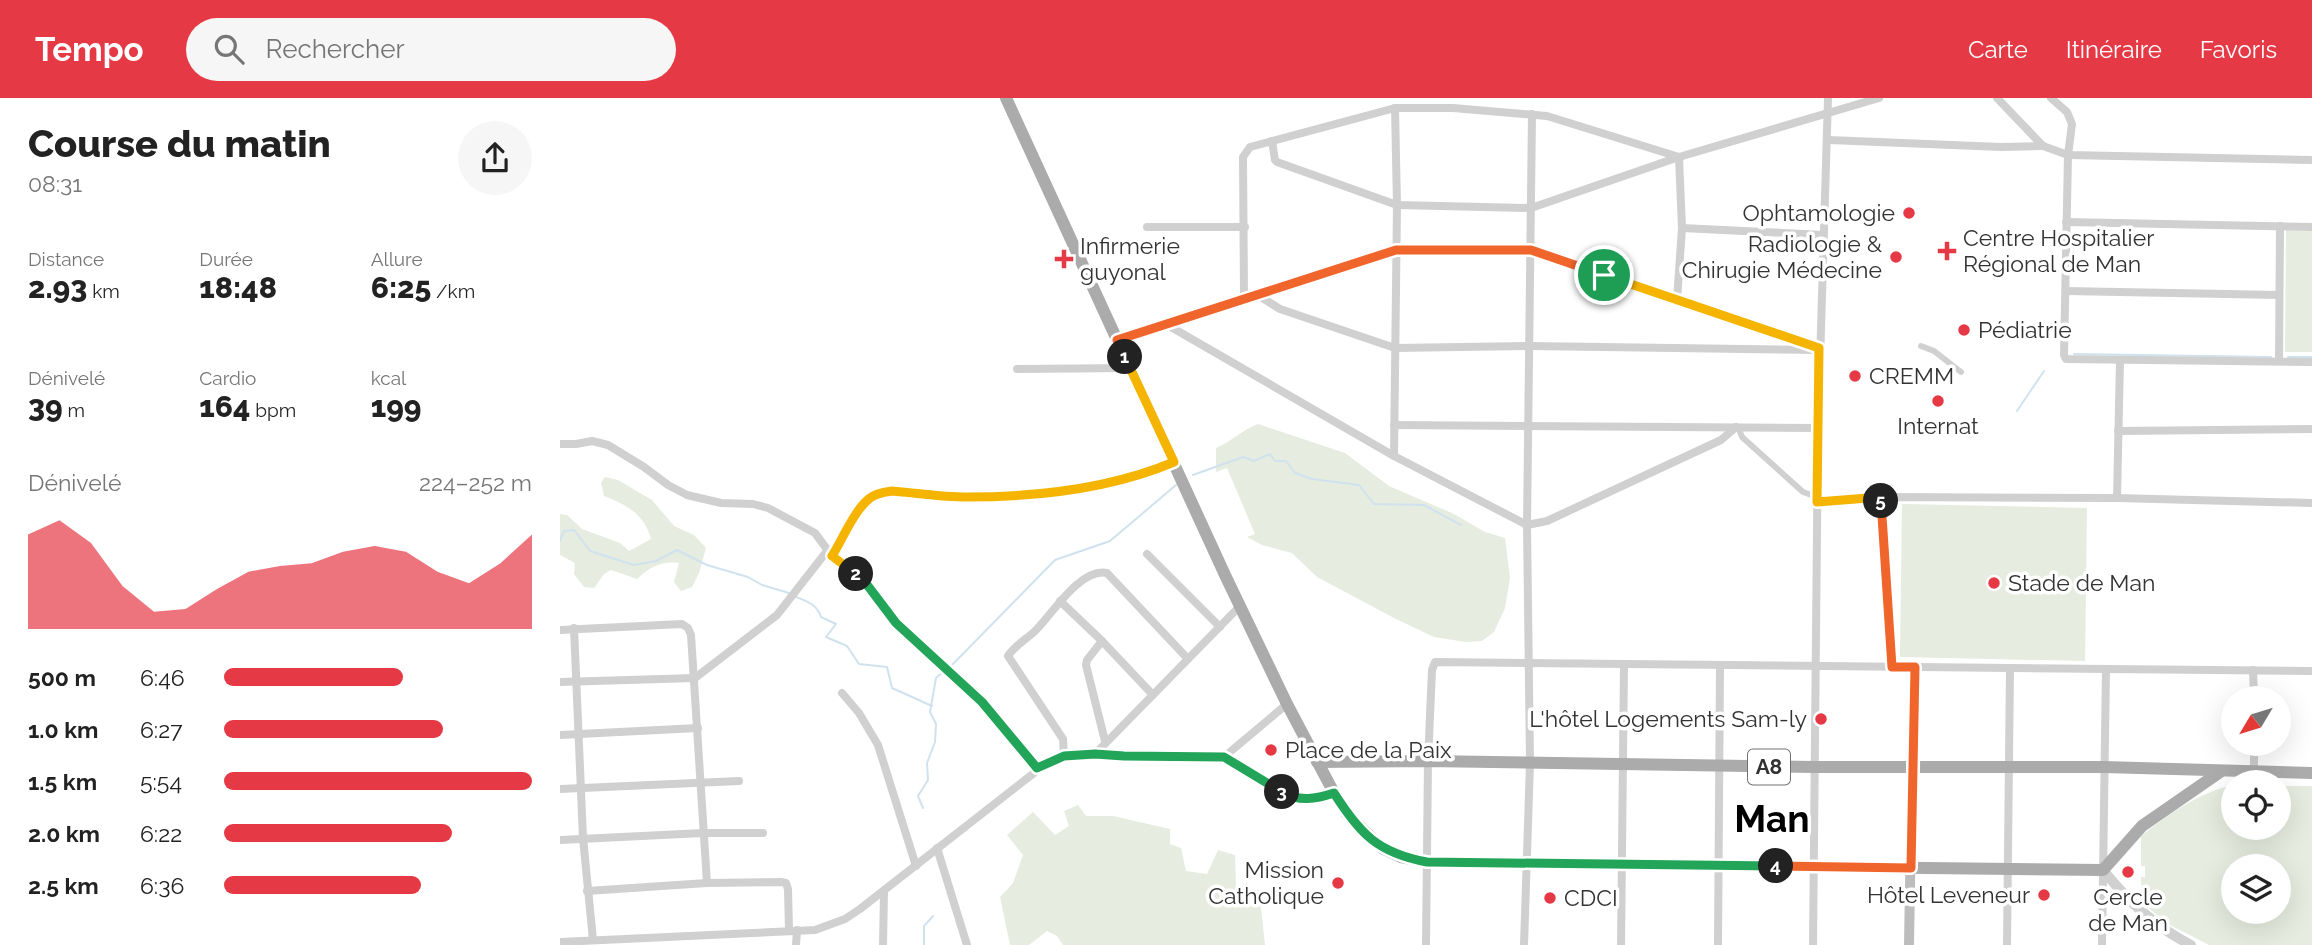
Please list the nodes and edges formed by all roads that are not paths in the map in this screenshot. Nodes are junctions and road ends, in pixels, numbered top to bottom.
1 (1006, 98) edge
2 (1828, 98) edge
3 (1879, 98) edge
4 (1997, 98) edge
5 (2051, 98) edge
6 (1395, 108) junction
7 (1532, 114) junction
8 (1828, 115) junction
9 (1829, 140) junction
10 (1272, 141) junction
11 (2043, 146) junction
12 (2068, 155) junction
13 (1679, 157) junction
14 (2312, 160) edge
15 (1397, 205) junction
16 (1531, 208) junction
17 (2066, 222) junction
18 (2280, 226) junction
19 (1147, 227) dead end
20 (2312, 227) edge
21 (1245, 228) junction
22 (1682, 228) junction
23 (1823, 234) junction
24 (1396, 250) junction
25 (1531, 250) junction
26 (2066, 290) junction
27 (1256, 294) junction
28 (2279, 295) junction
29 (1244, 298) junction
30 (1677, 300) junction
31 (1164, 323) junction
32 (1117, 340) junction
33 (1530, 346) junction
34 (1921, 346) dead end
35 (1395, 348) junction
36 (1819, 349) junction
37 (2120, 360) junction
38 (2278, 361) junction
39 (2312, 362) edge
40 (1130, 368) junction
41 (1017, 369) dead end
42 (1961, 372) dead end
43 (1394, 425) junction
44 (1528, 426) junction
45 (1737, 427) junction
46 (1818, 428) junction
47 (2312, 429) edge
48 (2118, 432) junction
49 (560, 444) edge
50 (1394, 456) junction
51 (1174, 462) junction
52 (1881, 497) junction
53 (2117, 499) junction
54 (1817, 500) junction
55 (2312, 503) edge
56 (1527, 525) junction
57 (830, 553) junction
58 (1147, 554) dead end
59 (1060, 601) junction
60 (1240, 606) junction
61 (1220, 627) junction
62 (573, 628) junction
63 (560, 629) edge
64 (1102, 641) junction
65 (1188, 659) junction
66 (1530, 662) junction
67 (1624, 664) junction
68 (1720, 665) junction
69 (1816, 666) junction
70 (1892, 667) junction
71 (1915, 667) junction
72 (2010, 668) junction
73 (2106, 669) junction
74 (2253, 670) junction
75 (2312, 671) edge
76 (695, 678) junction
77 (576, 681) junction
78 (560, 682) edge
79 (2253, 686) edge
80 (842, 693) dead end
81 (1153, 695) junction
82 (1287, 704) junction
83 (698, 728) junction
84 (578, 734) junction
85 (560, 735) edge
86 (1105, 741) junction
87 (1095, 754) junction
88 (1064, 756) junction
89 (1224, 757) junction
90 (1428, 761) junction
91 (1317, 762) junction
92 (1530, 763) junction
93 (1622, 765) junction
94 (1721, 766) junction
95 (1815, 767) junction
96 (1912, 767) junction
97 (2007, 767) junction
98 (2104, 767) junction
99 (1037, 768) junction
100 (2220, 772) joint
101 (2291, 773) edge
102 (2312, 773) edge
103 (738, 780) dead end
104 (701, 781) junction
105 (582, 788) junction
106 (560, 789) edge
107 (1334, 793) junction
108 (703, 833) junction
109 (763, 833) dead end
110 (583, 838) junction
111 (560, 840) edge
112 (937, 848) junction
113 (1427, 862) junction
114 (1528, 863) junction
115 (1621, 864) junction
116 (1719, 865) junction
117 (916, 866) junction
118 (1814, 867) junction
119 (1911, 868) junction
120 (2009, 869) junction
121 (2103, 870) junction
122 (706, 883) junction
123 (587, 891) junction
124 (884, 891) junction
125 (793, 930) junction
126 (593, 940) junction
127 (560, 943) edge
128 (796, 945) edge
129 (883, 945) edge
130 (967, 945) edge
131 (1426, 945) edge
132 (1524, 945) edge
133 (1621, 945) edge
134 (1718, 945) edge
135 (1813, 945) edge
136 (1909, 945) edge
137 (2007, 945) edge
138 (2102, 945) edge
139 (2191, 945) edge

1 - 32 main road
2 - 8 street
3 - 8 street
4 - 11 street
5 - 12 street
6 - 7 street
6 - 10 street
6 - 15 street
7 - 13 street
7 - 16 street
8 - 9 street
8 - 13 street
9 - 11 street
9 - 23 street
10 - 15 street
10 - 21 street
11 - 12 street
12 - 14 street
12 - 17 street
13 - 16 street
13 - 22 street
15 - 16 street
15 - 24 street
16 - 25 street
17 - 18 street
17 - 26 street
18 - 20 street
18 - 28 street
19 - 21 street
21 - 29 street
22 - 23 street
22 - 30 street
23 - 36 street
24 - 25 street
24 - 27 street
24 - 35 street
25 - 30 street
25 - 33 street
26 - 28 street
26 - 37 street
27 - 29 street
27 - 35 street
28 - 38 street
29 - 31 street
30 - 36 street
31 - 32 street
31 - 50 street
32 - 40 main road
33 - 35 street
33 - 36 street
33 - 44 street
34 - 42 street
35 - 43 street
36 - 46 street
37 - 38 street
37 - 48 street
38 - 39 street
40 - 41 street
40 - 51 main road
43 - 44 street
43 - 50 street
44 - 45 street
44 - 56 street
45 - 46 street
45 - 54 street
45 - 56 street
46 - 54 street
47 - 48 street
48 - 53 street
49 - 57 street
50 - 56 street
51 - 57 street
51 - 60 main road
52 - 53 street
52 - 54 street
52 - 70 street
53 - 55 street
54 - 69 street
56 - 66 street
57 - 76 street
57 - 99 street
58 - 61 street
59 - 64 street
59 - 65 street
59 - 88 street
60 - 61 street
60 - 82 main road
61 - 65 street
62 - 63 street
62 - 76 street
62 - 77 street
64 - 81 street
64 - 86 street
65 - 81 street
66 - 67 street
66 - 90 street
66 - 92 street
67 - 68 street
67 - 93 street
68 - 69 street
68 - 94 street
69 - 70 street
69 - 95 street
70 - 71 street
71 - 72 street
71 - 96 street
72 - 73 street
72 - 97 street
73 - 74 street
73 - 98 street
74 - 75 street
74 - 79 street
76 - 77 street
76 - 83 street
77 - 78 street
77 - 84 street
80 - 117 street
81 - 86 street
82 - 89 street
82 - 91 main road
83 - 84 street
83 - 104 street
84 - 85 street
84 - 105 street
86 - 87 street
87 - 88 street
87 - 89 street
88 - 99 street
89 - 107 street
90 - 91 main road, A8
90 - 92 main road, A8
90 - 113 street
91 - 107 main road
92 - 93 main road, A8
92 - 114 street
93 - 94 main road, A8
93 - 115 street
94 - 95 main road, A8
94 - 116 street
95 - 96 main road, A8
95 - 118 street
96 - 97 main road, A8
96 - 119 main road
97 - 98 main road, A8
97 - 120 street
98 - 100 main road, A8
98 - 121 street
99 - 112 street
100 - 121 main road
101 - 102 main road, A8
103 - 104 street
104 - 105 street
104 - 108 street
105 - 106 street
105 - 110 street
107 - 113 main road
108 - 109 street
108 - 110 street
108 - 122 street
110 - 111 street
110 - 123 street
112 - 117 street
112 - 130 street
113 - 114 main road
113 - 131 street
114 - 115 main road
114 - 132 street
115 - 116 main road
115 - 133 street
116 - 118 main road
116 - 134 street
117 - 124 street
118 - 119 main road
118 - 135 street
119 - 120 main road
119 - 136 main road
120 - 121 main road
120 - 137 street
121 - 138 street
121 - 139 street
122 - 123 street
122 - 125 street
123 - 126 street
124 - 125 street
124 - 129 street
125 - 126 street
125 - 128 street
126 - 127 street

